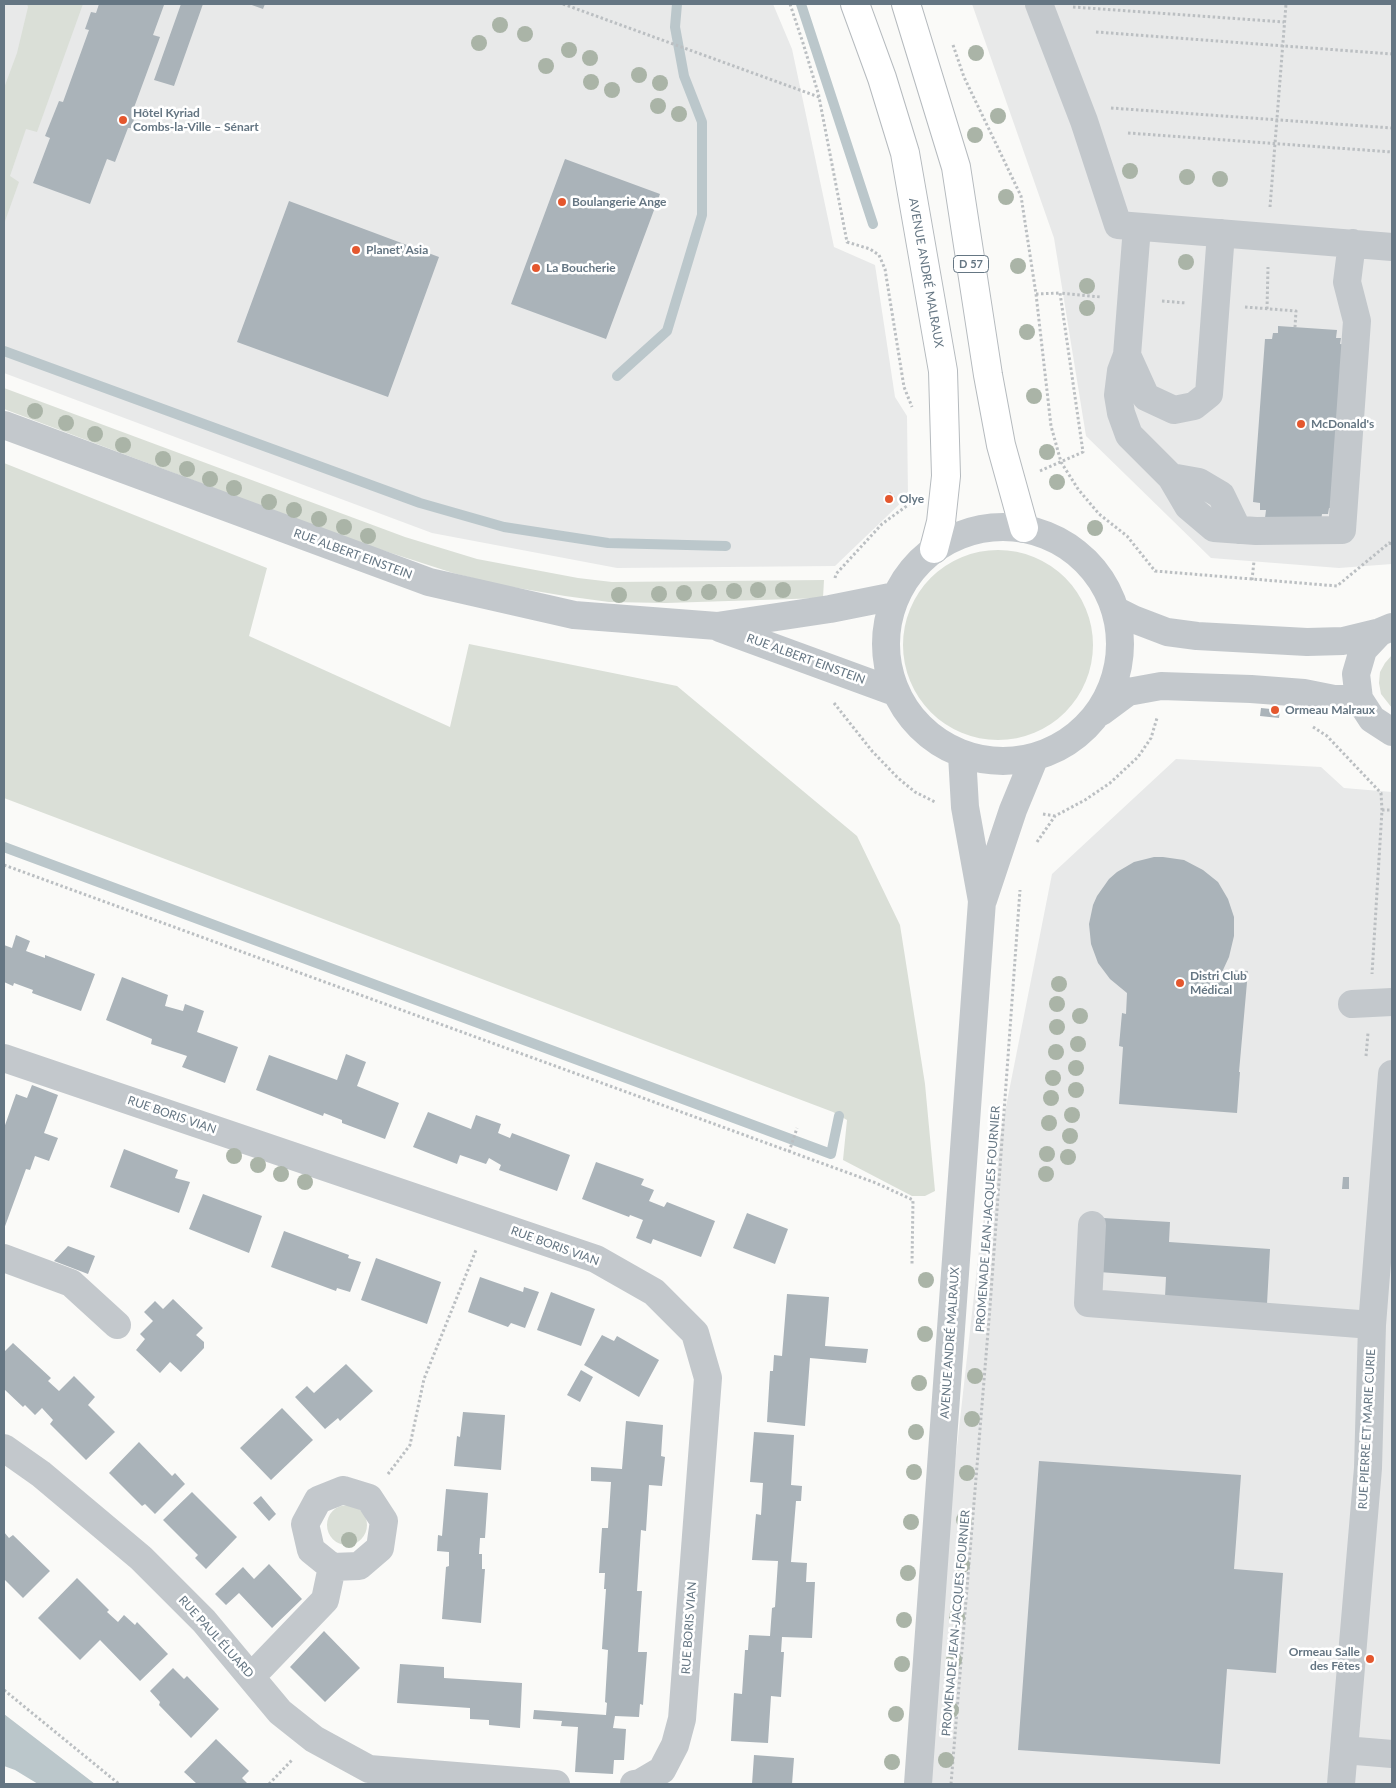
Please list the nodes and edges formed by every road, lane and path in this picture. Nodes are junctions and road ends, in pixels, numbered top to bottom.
1 (563, 4) edge
2 (790, 4) edge
3 (855, 4) edge
4 (906, 4) edge
5 (1286, 4) edge
6 (1052, 5) edge
7 (1284, 22) junction
8 (1096, 32) dead end
9 (951, 40) dead end
10 (1281, 46) junction
11 (1392, 54) edge
12 (819, 97) junction
13 (1106, 108) dead end
14 (1277, 120) junction
15 (1392, 128) edge
16 (1128, 134) dead end
17 (1276, 144) junction
18 (1392, 152) edge
19 (1270, 209) dead end
20 (1137, 227) junction
21 (1221, 233) junction
22 (1352, 243) junction
23 (1392, 247) edge
24 (1036, 294) junction
25 (1060, 294) dead end
26 (1216, 305) junction
27 (1295, 327) dead end
28 (1127, 355) junction
29 (912, 415) dead end
30 (4, 425) edge
31 (1061, 462) junction
32 (1009, 479) junction
33 (914, 500) dead end
34 (1024, 528) junction
35 (1392, 544) edge
36 (934, 549) junction
37 (895, 596) junction
38 (830, 609) junction
39 (1116, 611) junction
40 (717, 626) junction
41 (1386, 630) edge
42 (895, 692) junction
43 (1359, 699) junction
44 (833, 702) dead end
45 (1100, 712) junction
46 (1159, 713) dead end
47 (1392, 732) edge
48 (962, 755) junction
49 (1034, 758) junction
50 (966, 807) junction
51 (1014, 810) junction
52 (1382, 810) dead end
53 (1392, 810) edge
54 (1055, 816) junction
55 (1035, 844) dead end
56 (4, 865) edge
57 (1022, 881) dead end
58 (982, 901) junction
59 (1392, 1002) edge
60 (1352, 1004) dead end
61 (4, 1058) edge
62 (1392, 1074) edge
63 (797, 1128) dead end
64 (789, 1152) junction
65 (486, 1221) junction
66 (1092, 1225) dead end
67 (4, 1258) edge
68 (912, 1264) dead end
69 (117, 1325) dead end
70 (1372, 1325) junction
71 (4, 1448) edge
72 (369, 1498) junction
73 (332, 1567) junction
74 (251, 1677) junction
75 (4, 1690) edge
76 (1344, 1750) junction
77 (1392, 1754) edge
78 (419, 1778) edge
79 (119, 1784) edge
80 (556, 1784) edge
81 (634, 1784) edge
82 (918, 1784) edge
83 (951, 1784) edge
84 (1341, 1784) edge

1 - 12 path
2 - 12 path
3 - 36 main road, AVENUE ANDRÉ MALRAUX
4 - 32 main road, D 57
5 - 7 path
6 - 7 path
6 - 20 street
7 - 10 path
8 - 10 path
9 - 24 path
10 - 11 path
10 - 14 path
12 - 29 path
13 - 14 path
14 - 15 path
14 - 17 path
16 - 17 path
17 - 18 path
17 - 19 path
20 - 21 street
20 - 28 street
21 - 22 street
21 - 26 street
22 - 23 street
22 - 28 street
24 - 25 path
24 - 31 path
26 - 27 path
26 - 28 street
30 - 40 street, RUE ALBERT EINSTEIN
31 - 32 path
31 - 35 path
32 - 34 main road, D 57
33 - 38 path
34 - 36 street
34 - 39 street
36 - 37 street
37 - 38 street, RUE ALBERT EINSTEIN
37 - 42 street
38 - 40 street, RUE ALBERT EINSTEIN
39 - 41 street
39 - 45 street
40 - 42 street, RUE ALBERT EINSTEIN
41 - 43 street
42 - 48 street
43 - 45 street
43 - 47 street
44 - 50 path
45 - 49 street
46 - 54 path
48 - 49 street
48 - 50 street, AVENUE ANDRÉ MALRAUX
49 - 51 street, AVENUE ANDRÉ MALRAUX
50 - 58 street, AVENUE ANDRÉ MALRAUX
51 - 54 path
51 - 58 street, AVENUE ANDRÉ MALRAUX
52 - 53 path
54 - 55 path
56 - 64 path
57 - 83 path, PROMENADE JEAN-JACQUES FOURNIER
58 - 82 street, AVENUE ANDRÉ MALRAUX
59 - 60 street
61 - 65 street, RUE BORIS VIAN
62 - 70 street, RUE PIERRE ET MARIE CURIE
63 - 64 path
64 - 68 path
65 - 72 path
65 - 81 street, RUE BORIS VIAN
66 - 70 street
67 - 69 street
70 - 76 street, RUE PIERRE ET MARIE CURIE
71 - 74 street, RUE PAUL ÉLUARD
72 - 73 street
72 - 73 street
73 - 74 street
74 - 78 street, RUE PAUL ÉLUARD
75 - 79 path
76 - 77 street
76 - 84 street, RUE PIERRE ET MARIE CURIE
78 - 80 street

